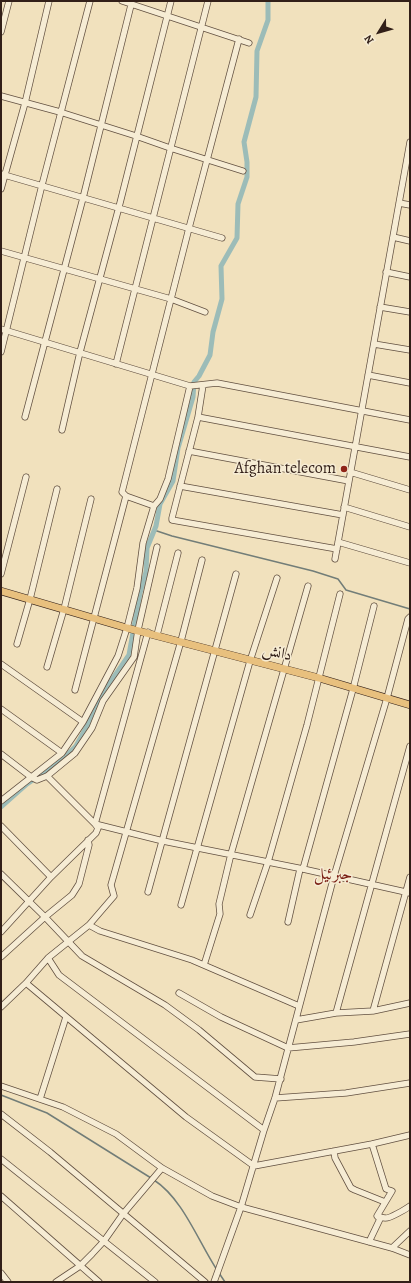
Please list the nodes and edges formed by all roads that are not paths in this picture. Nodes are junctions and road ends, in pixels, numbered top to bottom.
1 (9, 1) edge
2 (49, 1) edge
3 (90, 1) edge
4 (122, 1) edge
5 (171, 1) edge
6 (208, 1) edge
7 (132, 3) edge
8 (167, 15) junction
9 (201, 28) junction
10 (1, 32) edge
11 (239, 39) junction
12 (249, 43) dead end
13 (1, 96) edge
14 (24, 103) junction
15 (60, 112) junction
16 (100, 126) junction
17 (136, 136) junction
18 (410, 142) edge
19 (170, 148) junction
20 (208, 160) junction
21 (408, 169) edge
22 (243, 171) dead end
23 (3, 174) edge
24 (42, 185) junction
25 (1, 189) edge
26 (83, 198) junction
27 (399, 203) junction
28 (410, 205) edge
29 (119, 207) junction
30 (153, 218) junction
31 (189, 228) junction
32 (393, 237) junction
33 (222, 238) dead end
34 (410, 241) edge
35 (1, 251) edge
36 (24, 258) junction
37 (64, 270) junction
38 (386, 272) junction
39 (410, 276) edge
40 (100, 279) junction
41 (135, 290) junction
42 (171, 299) junction
43 (380, 307) junction
44 (205, 312) dead end
45 (410, 312) edge
46 (4, 330) edge
47 (45, 343) junction
48 (374, 344) junction
49 (410, 350) edge
50 (1, 352) edge
51 (80, 352) junction
52 (116, 364) junction
53 (151, 374) junction
54 (368, 375) junction
55 (410, 383) edge
56 (203, 385) junction
57 (190, 386) junction
58 (362, 411) junction
59 (25, 417) dead end
60 (198, 417) junction
61 (410, 420) edge
62 (62, 430) dead end
63 (355, 447) junction
64 (189, 451) junction
65 (410, 457) edge
66 (350, 472) junction
67 (26, 477) dead end
68 (349, 481) junction
69 (180, 486) junction
70 (57, 489) dead end
71 (410, 490) edge
72 (126, 496) junction
73 (91, 499) dead end
74 (154, 506) junction
75 (344, 507) junction
76 (343, 515) junction
77 (410, 527) edge
78 (338, 542) junction
79 (158, 547) dead end
80 (336, 549) junction
81 (178, 552) dead end
82 (335, 559) dead end
83 (202, 560) dead end
84 (410, 564) edge
85 (1, 574) edge
86 (236, 574) dead end
87 (277, 578) dead end
88 (308, 586) dead end
89 (1, 591) edge
90 (340, 594) dead end
91 (30, 599) junction
92 (374, 606) dead end
93 (64, 609) junction
94 (410, 617) edge
95 (95, 619) junction
96 (128, 628) junction
97 (138, 630) junction
98 (148, 632) junction
99 (157, 635) junction
100 (181, 641) junction
101 (17, 644) dead end
102 (215, 651) junction
103 (250, 661) junction
104 (1, 664) edge
105 (47, 667) dead end
106 (284, 669) junction
107 (319, 678) junction
108 (353, 689) junction
109 (76, 690) dead end
110 (387, 698) junction
111 (410, 705) edge
112 (1, 709) edge
113 (83, 722) junction
114 (410, 746) edge
115 (62, 753) junction
116 (1, 754) edge
117 (47, 776) junction
118 (31, 777) junction
119 (2, 799) edge
120 (95, 824) junction
121 (1, 826) edge
122 (126, 832) junction
123 (88, 840) junction
124 (163, 841) junction
125 (197, 847) junction
126 (231, 854) junction
127 (268, 862) junction
128 (301, 869) junction
129 (1, 874) edge
130 (334, 876) junction
131 (51, 877) junction
132 (410, 877) edge
133 (371, 884) junction
134 (148, 892) dead end
135 (408, 893) edge
136 (29, 901) junction
137 (181, 905) dead end
138 (250, 915) dead end
139 (45, 917) junction
140 (288, 922) dead end
141 (89, 925) junction
142 (2, 928) edge
143 (69, 942) junction
144 (1, 957) edge
145 (48, 958) junction
146 (204, 965) junction
147 (26, 983) junction
148 (179, 993) dead end
149 (410, 1003) edge
150 (299, 1006) junction
151 (1, 1007) edge
152 (373, 1011) junction
153 (336, 1013) junction
154 (66, 1016) junction
155 (296, 1020) junction
156 (410, 1034) edge
157 (288, 1048) junction
158 (281, 1079) junction
159 (410, 1083) edge
160 (1, 1086) edge
161 (275, 1098) junction
162 (40, 1099) junction
163 (1, 1114) edge
164 (264, 1130) junction
165 (410, 1135) edge
166 (372, 1144) junction
167 (334, 1151) junction
168 (1, 1159) edge
169 (254, 1166) junction
170 (162, 1168) junction
171 (1, 1196) edge
172 (385, 1202) junction
173 (410, 1206) edge
174 (241, 1207) junction
175 (123, 1214) junction
176 (377, 1216) junction
177 (410, 1231) edge
178 (104, 1241) junction
179 (369, 1242) junction
180 (392, 1248) junction
181 (410, 1255) edge
182 (80, 1266) junction
183 (1, 1273) edge
184 (8, 1282) edge
185 (56, 1282) edge
186 (99, 1282) edge
187 (155, 1282) edge
188 (205, 1282) edge
189 (214, 1282) edge

1 - 10 street
2 - 14 street
3 - 15 street
4 - 7 street
5 - 8 street
6 - 9 street
7 - 8 street
7 - 16 street
8 - 9 street
8 - 17 street
9 - 11 street
9 - 19 street
11 - 12 street
11 - 20 street
13 - 14 street
14 - 15 street
14 - 23 street
15 - 16 street
15 - 24 street
16 - 17 street
16 - 26 street
17 - 19 street
17 - 29 street
18 - 21 street
19 - 20 street
19 - 30 street
20 - 22 street
20 - 31 street
21 - 27 street
23 - 24 street
23 - 25 street
24 - 26 street
24 - 36 street
26 - 29 street
26 - 37 street
27 - 28 street
27 - 32 street
29 - 30 street
29 - 40 street
30 - 31 street
30 - 41 street
31 - 33 street
31 - 42 street
32 - 34 street
32 - 38 street
35 - 36 street
36 - 37 street
36 - 46 street
37 - 40 street
37 - 47 street
38 - 39 street
38 - 43 street
40 - 41 street
40 - 51 street
41 - 42 street
41 - 52 street
42 - 44 street
42 - 53 street
43 - 45 street
43 - 48 street
46 - 47 street
46 - 50 street
47 - 51 street
47 - 59 street
48 - 49 street
48 - 54 street
51 - 52 street
51 - 62 street
52 - 53 street
53 - 57 street
53 - 72 street
54 - 55 street
54 - 58 street
56 - 57 street
56 - 58 street
56 - 60 street
57 - 74 street
58 - 61 street
58 - 63 street
60 - 63 street
60 - 64 street
63 - 65 street
63 - 66 street
64 - 68 street
64 - 69 street
66 - 68 street
66 - 71 street
67 - 85 street
68 - 75 street
69 - 76 street
69 - 80 street
70 - 91 street
72 - 74 street
72 - 95 street
73 - 93 street
74 - 96 street
75 - 76 street
75 - 77 street
76 - 78 street
78 - 80 street
78 - 84 street
79 - 97 street
80 - 82 street
81 - 99 street
83 - 100 street
86 - 102 street
87 - 103 street
88 - 106 street
89 - 91 main road, دانش
90 - 107 street
91 - 93 main road, دانش
91 - 101 street
92 - 108 street
93 - 95 main road, دانش
93 - 105 street
94 - 110 street
95 - 96 main road, دانش
95 - 109 street
96 - 97 main road, دانش
96 - 113 street
97 - 98 main road, دانش
97 - 117 street
98 - 99 main road, دانش
98 - 120 street
99 - 100 main road, دانش
100 - 102 main road, دانش
100 - 122 street
102 - 103 main road, دانش
102 - 124 street
103 - 106 main road, دانش
103 - 125 street
104 - 113 street
106 - 107 main road, دانش
106 - 126 street
107 - 108 main road, دانش
107 - 127 street
108 - 110 main road, دانش
108 - 128 street
110 - 111 main road, دانش
110 - 130 street
112 - 115 street
113 - 115 street
114 - 133 street
115 - 118 street
116 - 118 street
117 - 118 street
117 - 120 street
118 - 119 street
120 - 122 street
120 - 123 street
121 - 131 street
122 - 124 street
122 - 141 street
123 - 131 street
123 - 139 street
124 - 125 street
124 - 134 street
125 - 126 street
125 - 137 street
126 - 127 street
126 - 146 street
127 - 128 street
127 - 138 street
128 - 130 street
128 - 140 street
129 - 136 street
130 - 133 street
130 - 150 street
131 - 136 street
132 - 135 street
133 - 135 street
133 - 153 street
135 - 152 street
136 - 139 street
136 - 142 street
139 - 143 street
139 - 144 street
141 - 143 street
141 - 146 street
143 - 145 street
143 - 158 street
145 - 147 street
145 - 164 street
146 - 150 street
147 - 151 street
147 - 154 street
148 - 157 street
149 - 152 street
150 - 155 street
152 - 153 street
153 - 155 street
154 - 162 street
154 - 169 street
155 - 157 street
156 - 157 street
157 - 158 street
158 - 161 street
159 - 161 street
160 - 162 street
161 - 164 street
162 - 170 street
163 - 175 street
164 - 169 street
165 - 166 street
166 - 167 street
166 - 172 street
167 - 169 street
167 - 172 street
168 - 178 street
169 - 174 street
170 - 174 street
170 - 175 street
171 - 182 street
172 - 176 street
173 - 176 street
174 - 179 street
174 - 189 street
175 - 178 street
175 - 188 street
176 - 179 street
177 - 180 street
178 - 182 street
178 - 187 street
179 - 180 street
180 - 181 street
182 - 185 street
182 - 186 street
183 - 184 street

